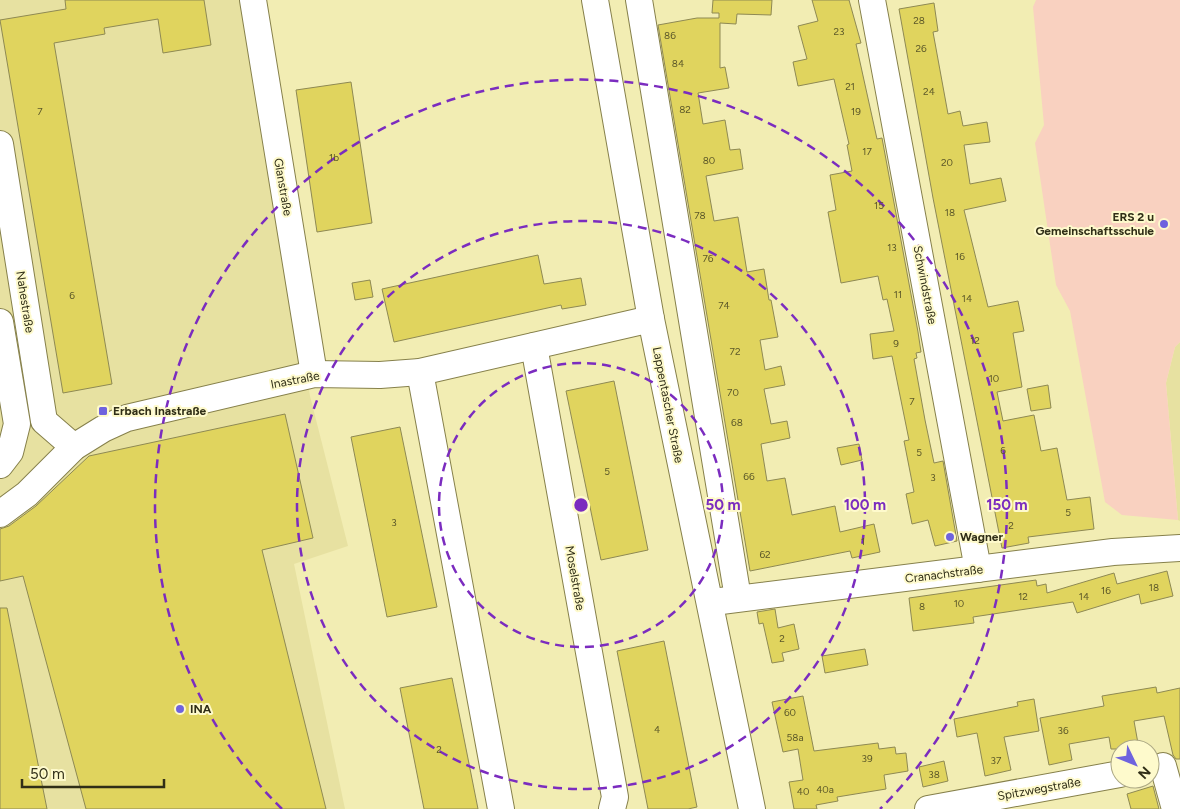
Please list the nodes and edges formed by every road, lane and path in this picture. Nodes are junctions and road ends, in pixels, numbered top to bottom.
1 (253, 0) edge
2 (595, 0) edge
3 (639, 0) edge
4 (872, 0) edge
5 (0, 144) edge
6 (651, 319) junction
7 (0, 322) edge
8 (534, 346) junction
9 (420, 372) junction
10 (314, 374) junction
11 (74, 447) junction
12 (0, 465) edge
13 (0, 514) edge
14 (1180, 548) edge
15 (978, 569) junction
16 (738, 598) junction
17 (708, 603) junction
18 (1164, 766) edge
19 (1110, 776) edge
20 (972, 805) edge
21 (501, 809) edge
22 (612, 809) edge
23 (752, 809) edge
24 (928, 809) edge
25 (1175, 809) edge

1 - 10 street, Glanstraße
2 - 6 street, Lappentascher Straße
3 - 16 street
4 - 15 street, Schwindstraße
5 - 11 street, Nahestraße
6 - 8 street, Inastraße
6 - 17 street, Lappentascher Straße
7 - 12 street
8 - 9 street, Inastraße
8 - 22 street, Moselstraße
9 - 10 street, Inastraße
9 - 21 street
10 - 11 street, Inastraße
11 - 13 street, Inastraße
14 - 15 street, Cranachstraße
15 - 16 street, Cranachstraße
16 - 17 street, Cranachstraße
17 - 23 street, Lappentascher Straße
18 - 25 street
19 - 20 street, Spitzwegstraße
20 - 24 street, Spitzwegstraße

